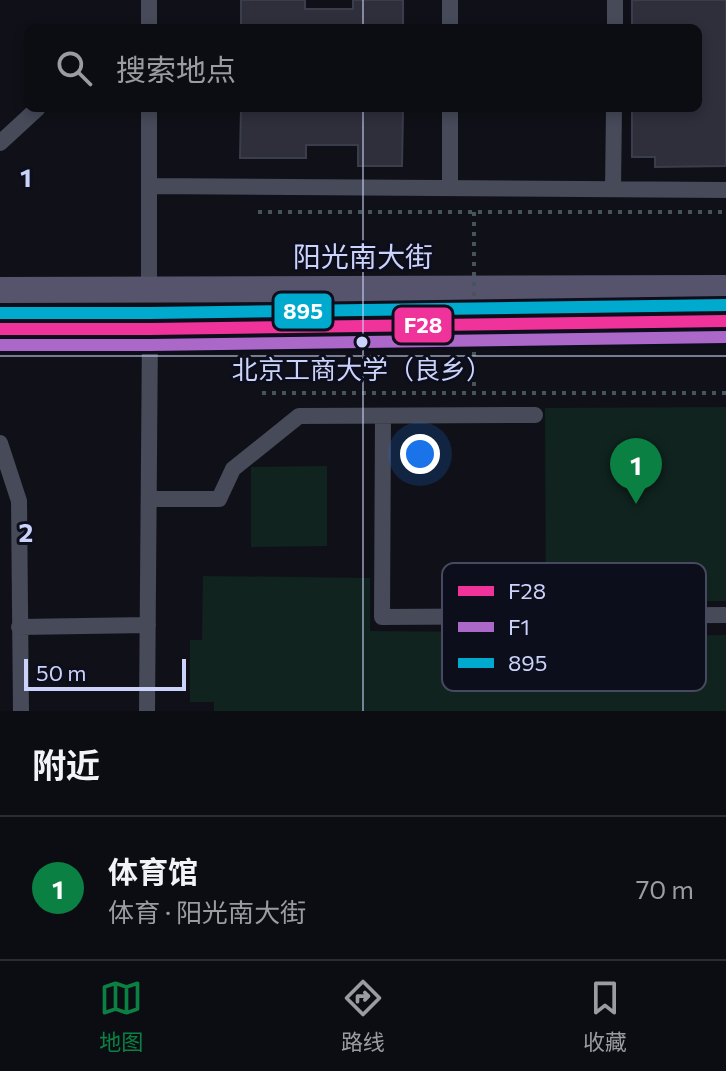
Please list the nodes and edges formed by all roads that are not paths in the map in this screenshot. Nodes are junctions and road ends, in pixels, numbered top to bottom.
1 (149, 0) edge
2 (450, 0) edge
3 (615, 0) edge
4 (149, 24) edge
5 (450, 24) edge
6 (615, 24) edge
7 (34, 112) edge
8 (149, 112) edge
9 (450, 112) edge
10 (614, 112) edge
11 (0, 143) edge
12 (149, 186) junction
13 (450, 188) junction
14 (613, 189) junction
15 (726, 190) edge
16 (726, 288) edge
17 (149, 289) junction
18 (0, 290) edge
19 (726, 321) edge
20 (0, 329) edge
21 (150, 329) junction
22 (535, 415) dead end
23 (383, 416) junction
24 (0, 443) edge
25 (149, 499) junction
26 (706, 615) edge
27 (726, 615) edge
28 (442, 617) edge
29 (148, 625) junction
30 (19, 627) junction
31 (21, 711) edge
32 (147, 711) edge

1 - 4 street
2 - 5 street
3 - 6 street
7 - 11 street
8 - 12 street
9 - 13 street
10 - 14 street
12 - 13 street
12 - 17 street
13 - 14 street
14 - 15 street
16 - 17 main road, 阳光南大街
17 - 18 main road, 阳光南大街
19 - 21 main road
20 - 21 main road
21 - 25 street
22 - 23 street
23 - 25 street
23 - 28 street
24 - 30 street
25 - 29 street
26 - 27 street
29 - 30 street
29 - 32 street
30 - 31 street

